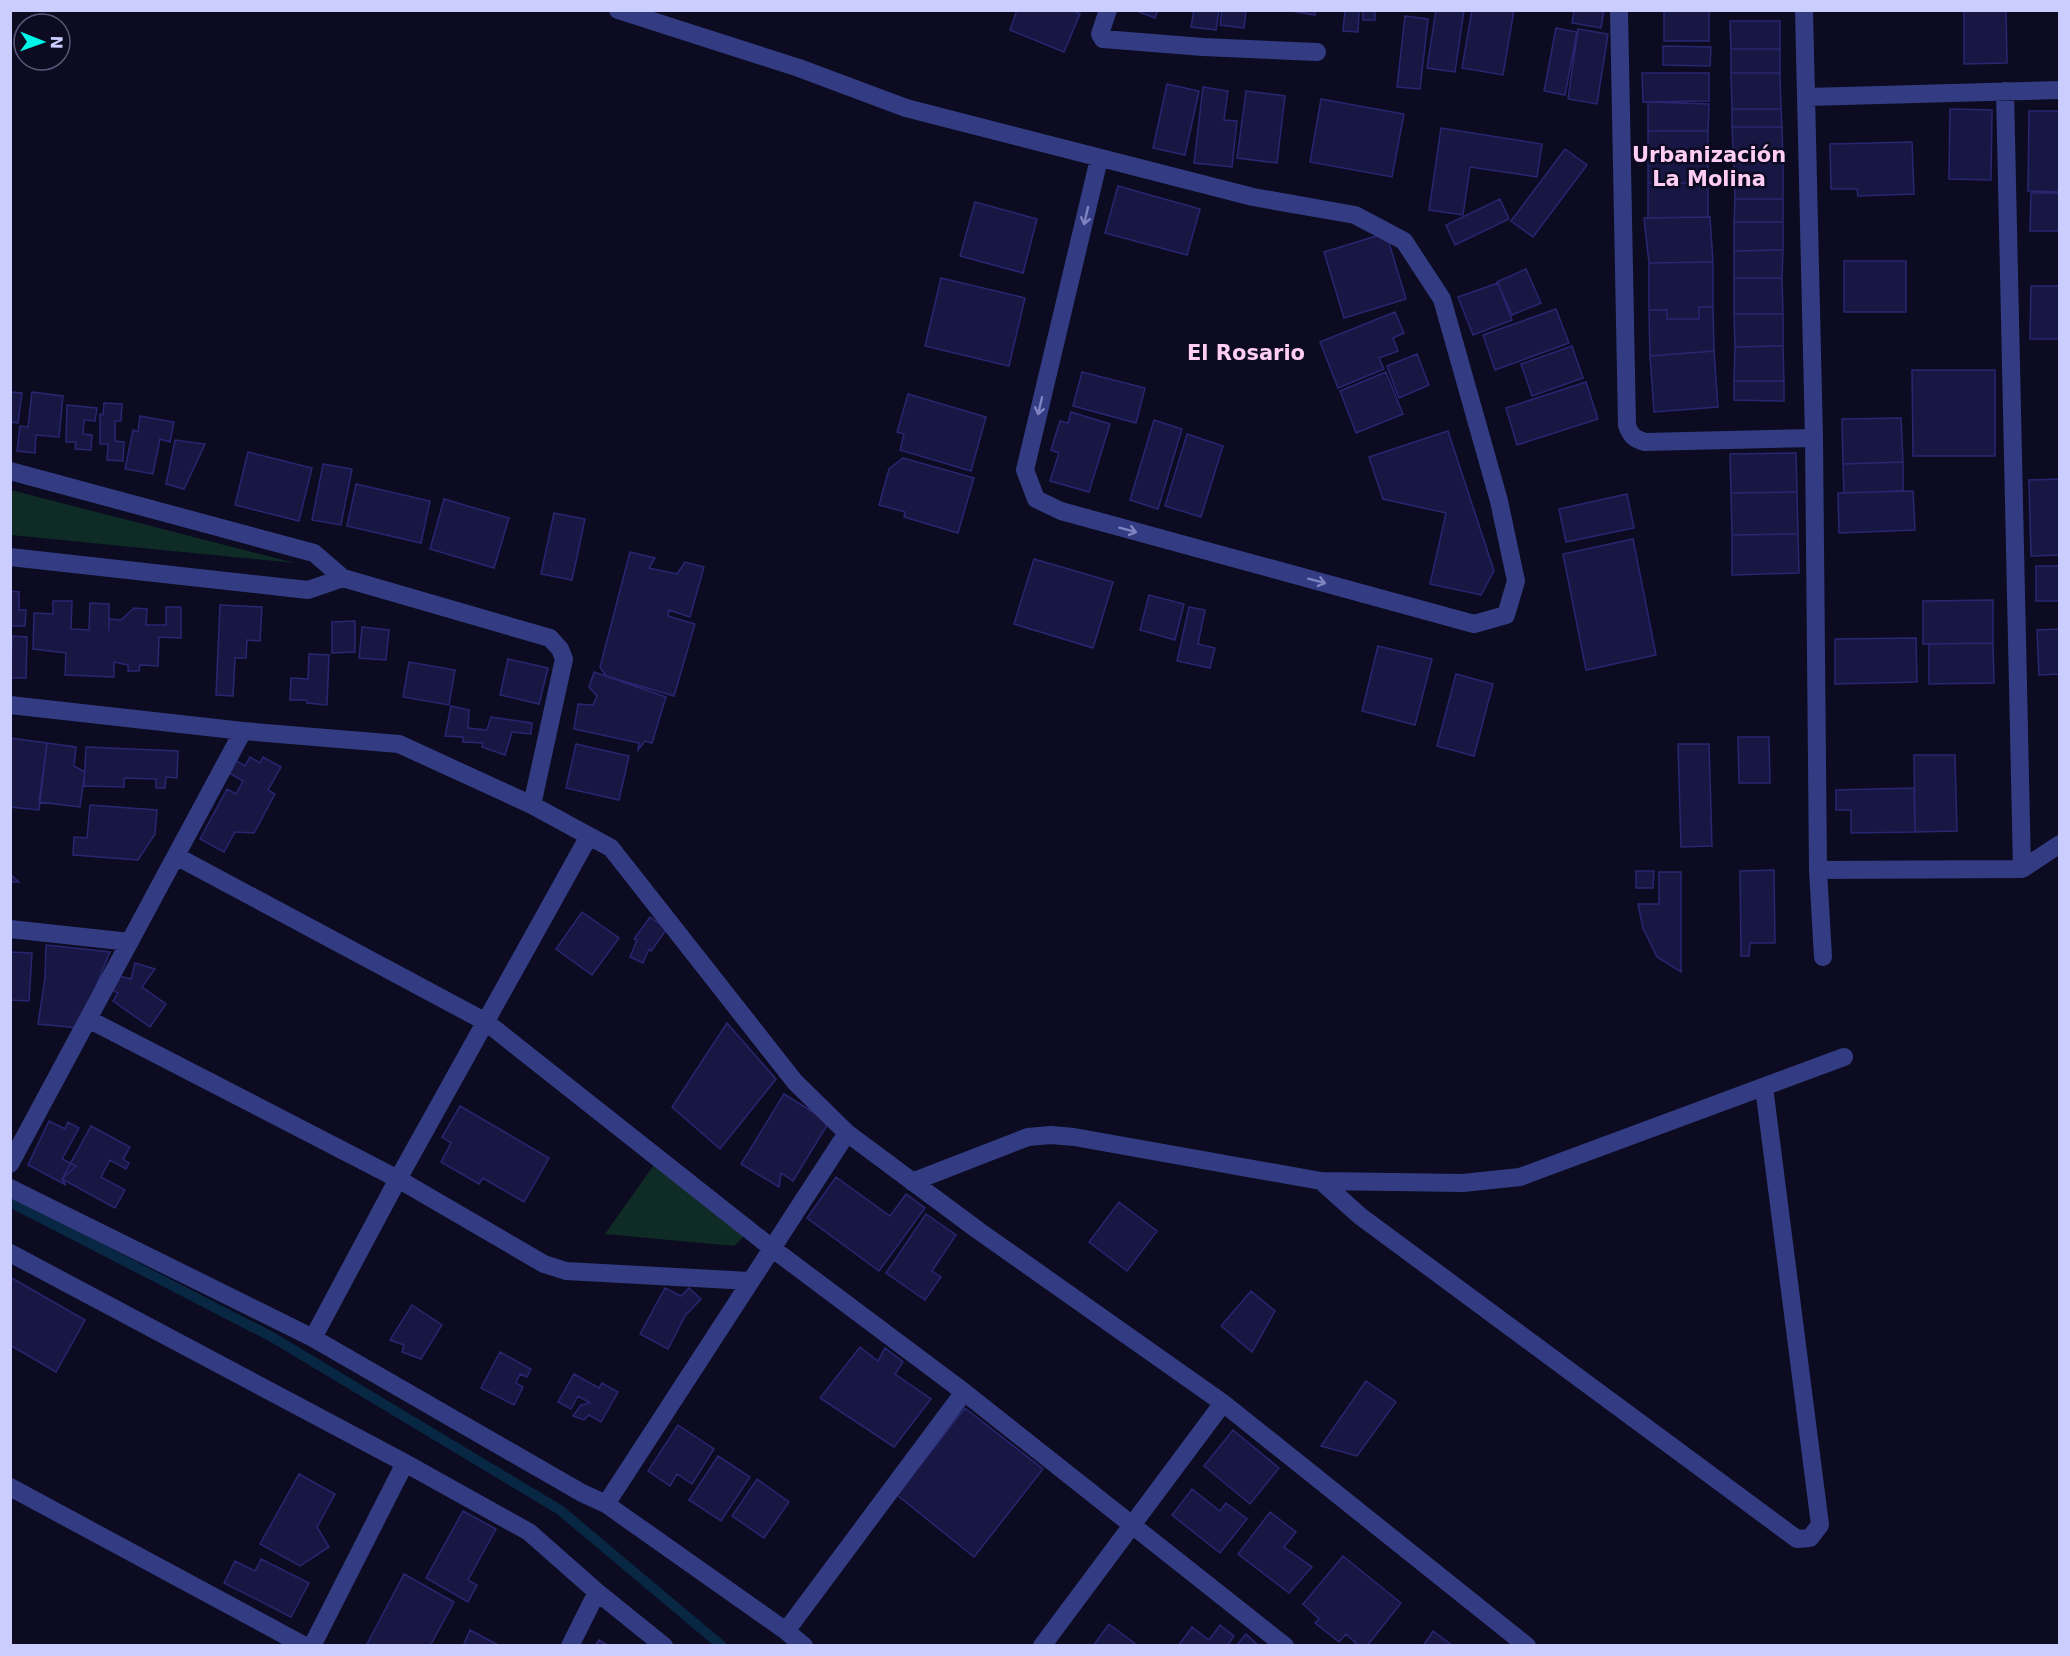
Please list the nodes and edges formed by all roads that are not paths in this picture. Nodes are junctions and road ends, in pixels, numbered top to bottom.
1 (618, 10) edge
2 (1108, 10) edge
3 (1619, 10) edge
4 (1804, 10) edge
5 (1317, 52) dead end
6 (2060, 90) edge
7 (2005, 91) junction
8 (1807, 97) junction
9 (1099, 159) junction
10 (1814, 438) junction
11 (10, 471) edge
12 (10, 557) edge
13 (343, 578) junction
14 (10, 705) edge
15 (243, 731) junction
16 (532, 805) junction
17 (589, 836) junction
18 (2060, 844) edge
19 (176, 856) junction
20 (2022, 869) junction
21 (1818, 870) junction
22 (10, 929) edge
23 (130, 942) junction
24 (1823, 957) dead end
25 (88, 1019) junction
26 (486, 1022) junction
27 (1844, 1057) dead end
28 (1764, 1087) junction
29 (847, 1133) junction
30 (10, 1164) edge
31 (398, 1179) junction
32 (1321, 1181) junction
33 (912, 1182) junction
34 (10, 1188) edge
35 (773, 1249) junction
36 (10, 1253) edge
37 (750, 1281) junction
38 (313, 1338) junction
39 (964, 1392) junction
40 (1223, 1403) junction
41 (405, 1463) junction
42 (10, 1488) edge
43 (606, 1504) junction
44 (1132, 1525) junction
45 (597, 1592) junction
46 (786, 1630) junction
47 (305, 1646) edge
48 (312, 1646) edge
49 (570, 1646) edge
50 (664, 1646) edge
51 (804, 1646) edge
52 (1042, 1646) edge
53 (1285, 1646) edge
54 (1527, 1646) edge

1 - 9 street
2 - 5 street
3 - 10 street
4 - 8 street
6 - 7 street
7 - 8 street
7 - 20 street
8 - 10 street
9 -> 9 street
10 - 21 street
11 - 13 street
12 - 13 street
13 - 16 street
14 - 15 street
15 - 16 street
15 - 19 street
16 - 17 street
17 - 26 street
17 - 29 street
18 - 20 street
19 - 23 street
19 - 26 street
20 - 21 street
21 - 24 street
22 - 23 street
23 - 25 street
25 - 30 street
25 - 31 street
26 - 31 street
26 - 35 street
27 - 28 street
28 - 32 street
28 - 32 street
29 - 33 street
29 - 35 street
31 - 37 street
31 - 38 street
32 - 33 street
33 - 40 street
34 - 38 street
35 - 37 street
35 - 39 street
36 - 41 street
37 - 43 street
38 - 43 street
39 - 44 street
39 - 46 street
40 - 44 street
40 - 54 street
41 - 45 street
41 - 48 street
42 - 47 street
43 - 46 street
44 - 52 street
44 - 53 street
45 - 49 street
45 - 50 street
46 - 51 street

